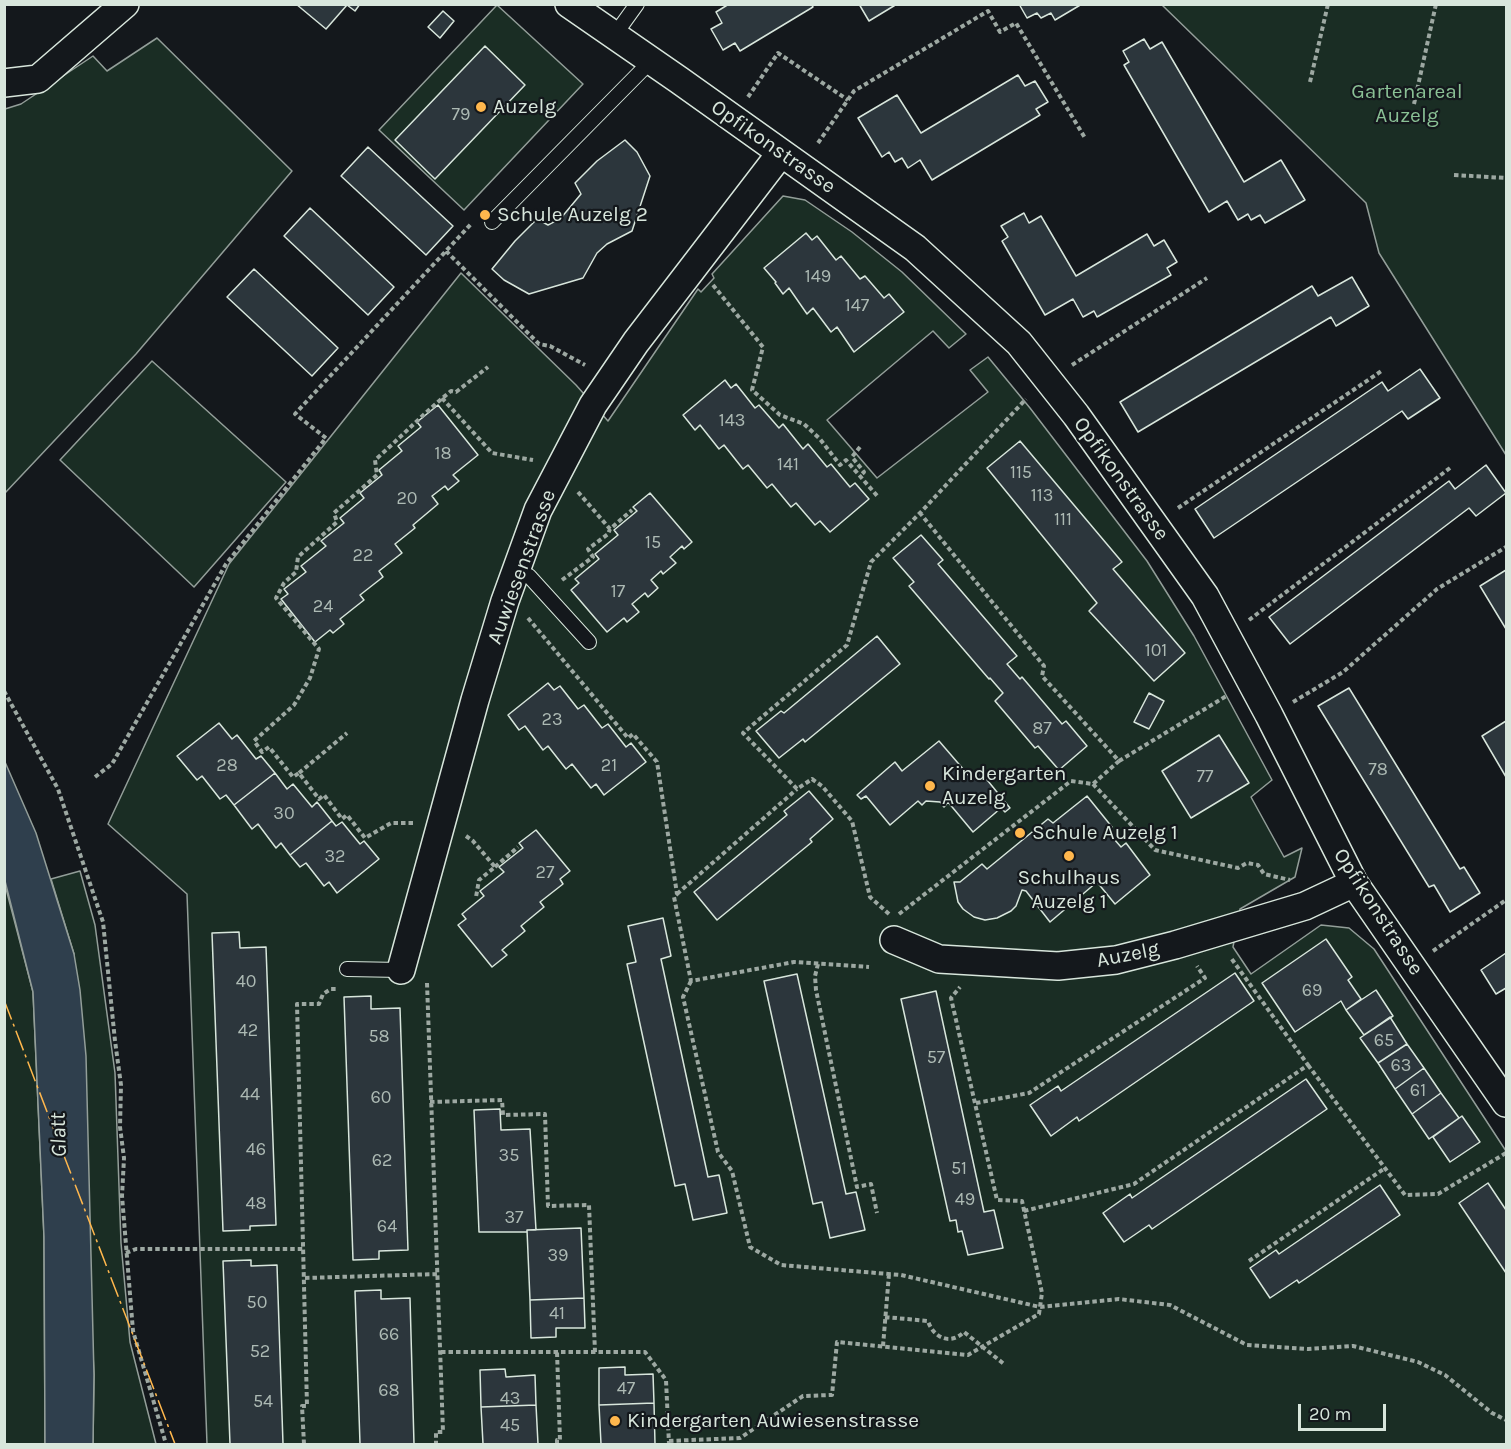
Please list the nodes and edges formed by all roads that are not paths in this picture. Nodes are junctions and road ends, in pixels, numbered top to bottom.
1 (125, 4) edge
2 (569, 4) edge
3 (637, 4) edge
4 (614, 36) junction
5 (651, 61) junction
6 (4, 84) edge
7 (781, 153) junction
8 (492, 222) road end
9 (516, 572) junction
10 (589, 642) dead end
11 (1354, 883) junction
12 (894, 940) dead end
13 (347, 969) dead end
14 (401, 970) joint
15 (1506, 1103) edge

1 - 6 street
2 - 4 street, Opfikonstrasse
3 - 4 lane
4 - 5 street, Opfikonstrasse
5 - 7 street, Opfikonstrasse
5 - 8 lane
7 - 9 street, Auwiesenstrasse
7 - 11 street, Opfikonstrasse
9 - 10 lane
9 - 14 street, Auwiesenstrasse
11 - 12 street, Auzelg
11 - 15 street, Opfikonstrasse
13 - 14 lane

